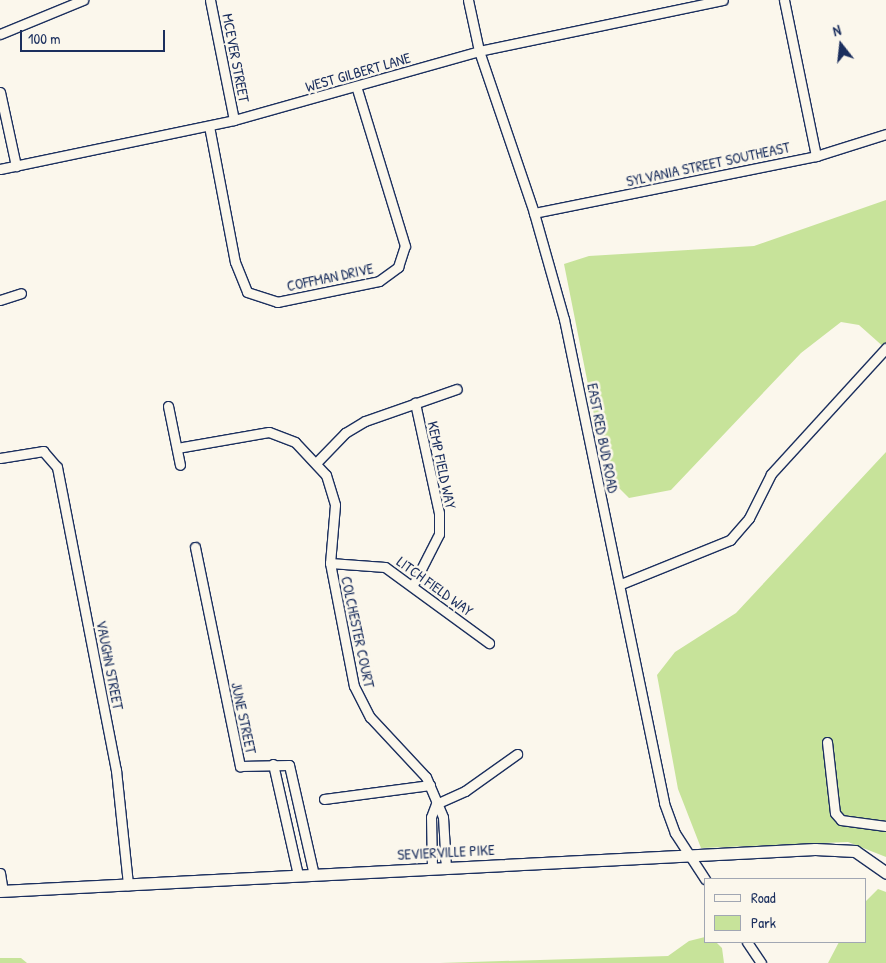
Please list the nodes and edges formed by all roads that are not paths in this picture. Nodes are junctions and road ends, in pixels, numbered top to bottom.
1 (83, 0) edge
2 (210, 0) edge
3 (468, 0) edge
4 (723, 0) edge
5 (784, 0) edge
6 (0, 34) edge
7 (479, 51) junction
8 (356, 86) junction
9 (0, 92) edge
10 (234, 120) junction
11 (209, 126) junction
12 (886, 134) edge
13 (816, 156) junction
14 (16, 166) junction
15 (0, 169) edge
16 (534, 213) junction
17 (21, 293) dead end
18 (0, 300) edge
19 (886, 348) edge
20 (457, 389) dead end
21 (415, 403) junction
22 (168, 406) dead end
23 (177, 448) junction
24 (0, 458) edge
25 (316, 463) junction
26 (180, 465) dead end
27 (195, 548) dead end
28 (330, 563) junction
29 (621, 584) junction
30 (413, 585) junction
31 (489, 643) dead end
32 (827, 742) dead end
33 (517, 754) dead end
34 (273, 764) junction
35 (430, 784) junction
36 (324, 799) dead end
37 (436, 804) junction
38 (886, 826) edge
39 (690, 855) junction
40 (446, 867) junction
41 (432, 868) junction
42 (0, 873) edge
43 (886, 873) edge
44 (298, 875) junction
45 (314, 875) junction
46 (704, 878) edge
47 (128, 885) junction
48 (2, 891) edge
49 (748, 943) edge
50 (761, 963) edge

1 - 6 street
2 - 10 street, MCEVER STREET
3 - 7 street, EAST RED BUD ROAD
4 - 7 street, WEST GILBERT LANE
5 - 13 street
7 - 8 street, WEST GILBERT LANE
7 - 16 street, EAST RED BUD ROAD
8 - 10 street, WEST GILBERT LANE
8 - 11 street, COFFMAN DRIVE
9 - 14 street
10 - 11 street, WEST GILBERT LANE
11 - 14 street, WEST GILBERT LANE
12 - 13 street, SYLVANIA STREET SOUTHEAST
13 - 16 street, SYLVANIA STREET SOUTHEAST
14 - 15 street, WEST GILBERT LANE
16 - 29 street, EAST RED BUD ROAD
17 - 18 street
19 - 29 street
20 - 21 street
21 - 25 street
21 - 30 street, KEMP FIELD WAY
22 - 23 street
23 - 25 street, COLCHESTER COURT
23 - 26 street
24 - 47 street, VAUGHN STREET
25 - 28 street, COLCHESTER COURT
27 - 34 street, JUNE STREET
28 - 30 street, LITCH FIELD WAY
28 - 35 street, COLCHESTER COURT
29 - 39 street, EAST RED BUD ROAD
30 - 31 street, LITCH FIELD WAY
32 - 38 street
33 - 37 street
34 - 44 street
34 - 45 street, JUNE STREET
35 - 36 street
35 - 37 street, COLCHESTER COURT
37 - 40 street
37 - 41 street, COLCHESTER COURT
39 - 40 street, SEVIERVILLE PIKE
39 - 43 street, SEVIERVILLE PIKE
39 - 46 street, EAST RED BUD ROAD
40 - 41 street, SEVIERVILLE PIKE
41 - 45 street, SEVIERVILLE PIKE
42 - 48 street
44 - 45 street, SEVIERVILLE PIKE
44 - 47 street, SEVIERVILLE PIKE
47 - 48 street, SEVIERVILLE PIKE
49 - 50 street

